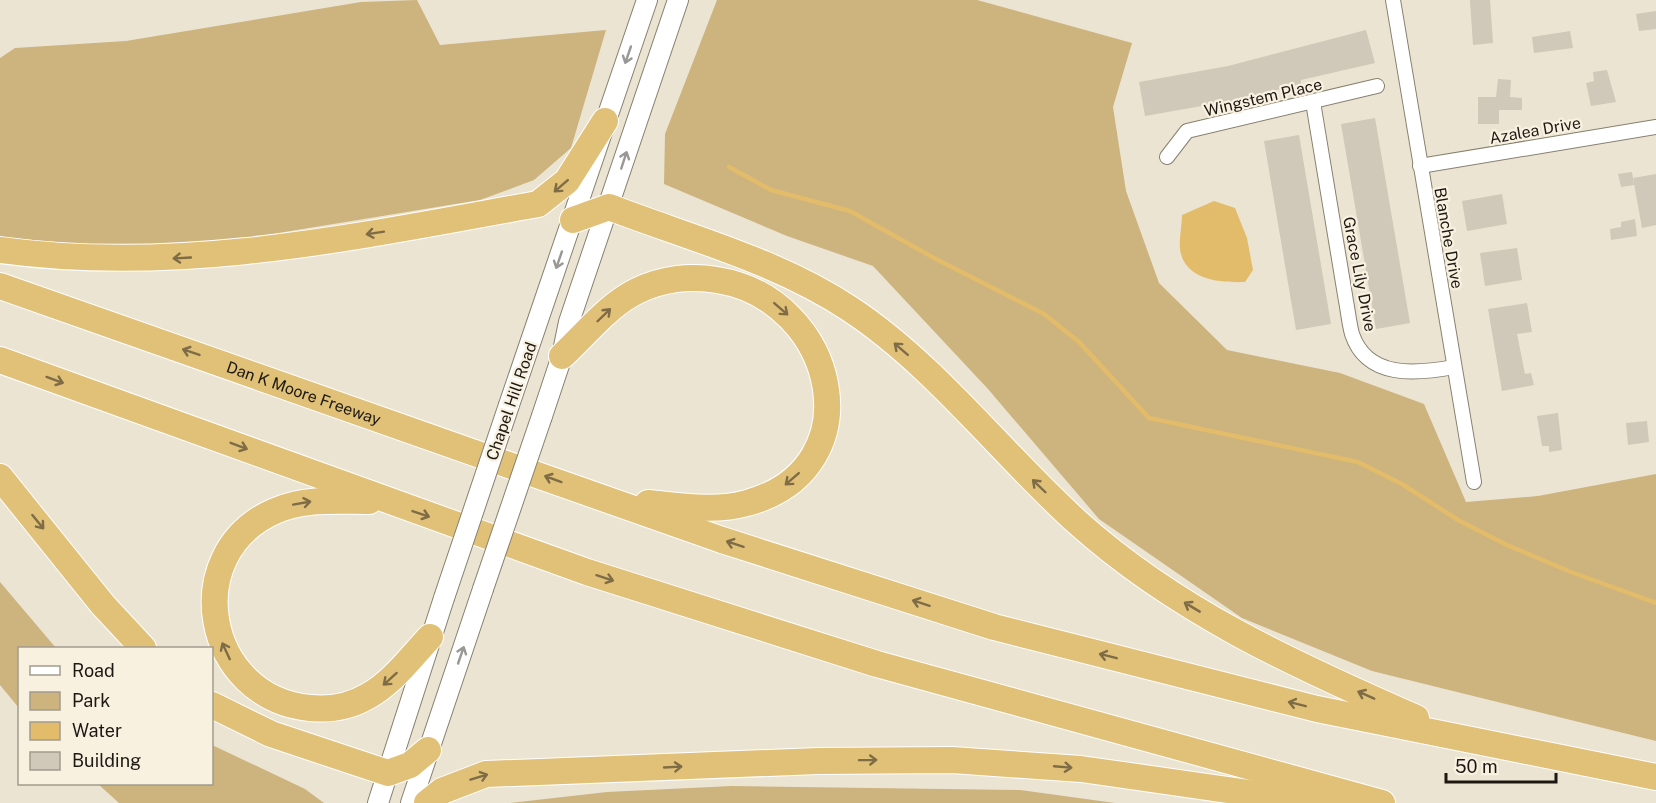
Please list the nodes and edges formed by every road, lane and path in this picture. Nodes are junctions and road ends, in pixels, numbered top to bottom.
1 (646, 0) edge
2 (678, 0) edge
3 (1393, 0) edge
4 (1377, 86) dead end
5 (1313, 102) junction
6 (605, 121) junction
7 (1656, 127) edge
8 (1167, 157) dead end
9 (1420, 166) junction
10 (609, 207) junction
11 (573, 220) junction
12 (0, 250) edge
13 (0, 286) edge
14 (562, 356) junction
15 (0, 360) edge
16 (1454, 367) junction
17 (0, 477) edge
18 (1474, 482) dead end
19 (609, 499) junction
20 (386, 501) junction
21 (430, 636) junction
22 (142, 647) edge
23 (213, 705) edge
24 (1458, 736) junction
25 (428, 750) junction
26 (388, 773) junction
27 (1656, 777) edge
28 (378, 803) edge
29 (411, 803) edge
30 (427, 803) edge
31 (1377, 803) edge
32 (1382, 803) edge

1 -> 6 main road, Chapel Hill Road
10 -> 2 main road, Chapel Hill Road
3 - 9 street, Blanche Drive
4 - 5 street, Wingstem Place
5 - 8 street, Wingstem Place
5 - 16 street, Grace Lily Drive
6 - 11 main road, Chapel Hill Road
6 -> 12 highway
7 - 9 street, Azalea Drive
9 - 16 street, Blanche Drive
10 - 11 highway
10 - 14 main road, Chapel Hill Road
24 -> 10 highway
11 -> 21 main road, Chapel Hill Road, bridge
19 -> 13 highway, Dan K Moore Freeway
14 -> 19 highway
25 -> 14 main road, Chapel Hill Road, bridge
15 -> 20 highway
16 - 18 street, Blanche Drive
17 -> 22 highway
24 -> 19 highway
21 -> 20 highway
20 -> 32 highway
21 - 26 main road, Chapel Hill Road
23 - 26 highway
24 - 27 highway
25 - 26 highway
25 - 29 main road, Chapel Hill Road
26 - 28 main road, Chapel Hill Road
30 -> 31 highway

